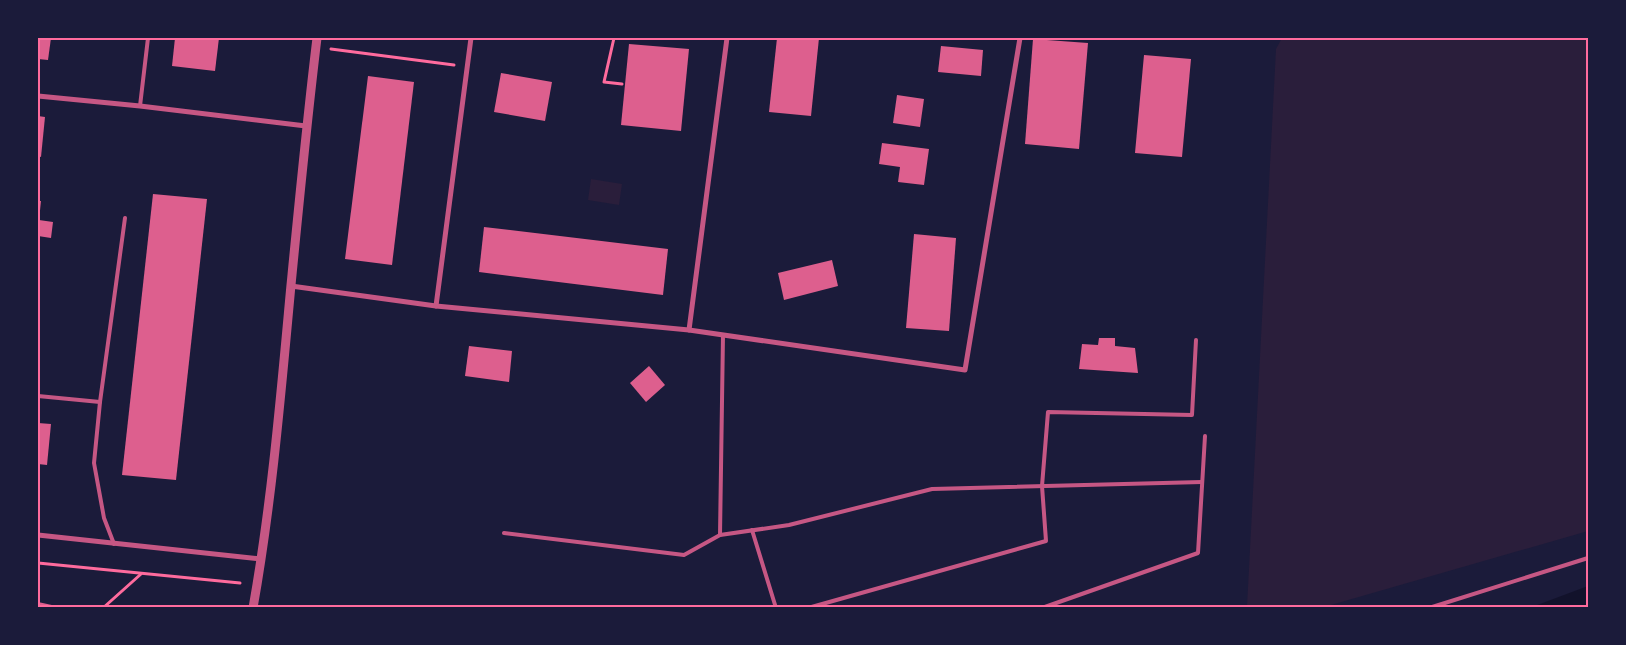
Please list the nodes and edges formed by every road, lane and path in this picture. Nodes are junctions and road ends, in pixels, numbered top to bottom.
1 (148, 38) edge
2 (471, 38) edge
3 (614, 38) edge
4 (727, 38) edge
5 (1020, 38) edge
6 (316, 42) edge
7 (467, 66) junction
8 (622, 84) dead end
9 (38, 96) edge
10 (140, 106) junction
11 (306, 126) junction
12 (125, 218) dead end
13 (291, 286) junction
14 (436, 306) junction
15 (689, 330) junction
16 (723, 335) junction
17 (1196, 340) dead end
18 (38, 396) edge
19 (100, 402) junction
20 (1205, 436) dead end
21 (1202, 482) junction
22 (1042, 486) junction
23 (752, 530) junction
24 (504, 533) dead end
25 (38, 535) edge
26 (720, 535) junction
27 (114, 544) junction
28 (1588, 558) edge
29 (262, 559) junction
30 (38, 563) edge
31 (141, 573) junction
32 (240, 583) dead end
33 (103, 608) edge
34 (253, 608) edge
35 (776, 608) edge
36 (808, 608) edge
37 (1042, 608) edge
38 (1429, 608) edge

1 - 10 lane
2 - 7 street
3 - 8 path
4 - 15 street
5 - 16 street
6 - 7 path
6 - 11 street
7 - 14 street
9 - 10 street
10 - 11 street
11 - 13 street
12 - 19 lane
13 - 14 street
13 - 29 street
14 - 15 street
15 - 16 street
16 - 26 lane
17 - 22 lane
18 - 19 lane
19 - 27 lane
20 - 21 lane
21 - 22 lane
21 - 37 lane
22 - 23 lane
22 - 36 lane
23 - 26 lane
23 - 35 lane
24 - 26 lane
25 - 27 street
27 - 29 street
28 - 38 lane
29 - 34 street
30 - 31 path
31 - 32 path
31 - 33 path

